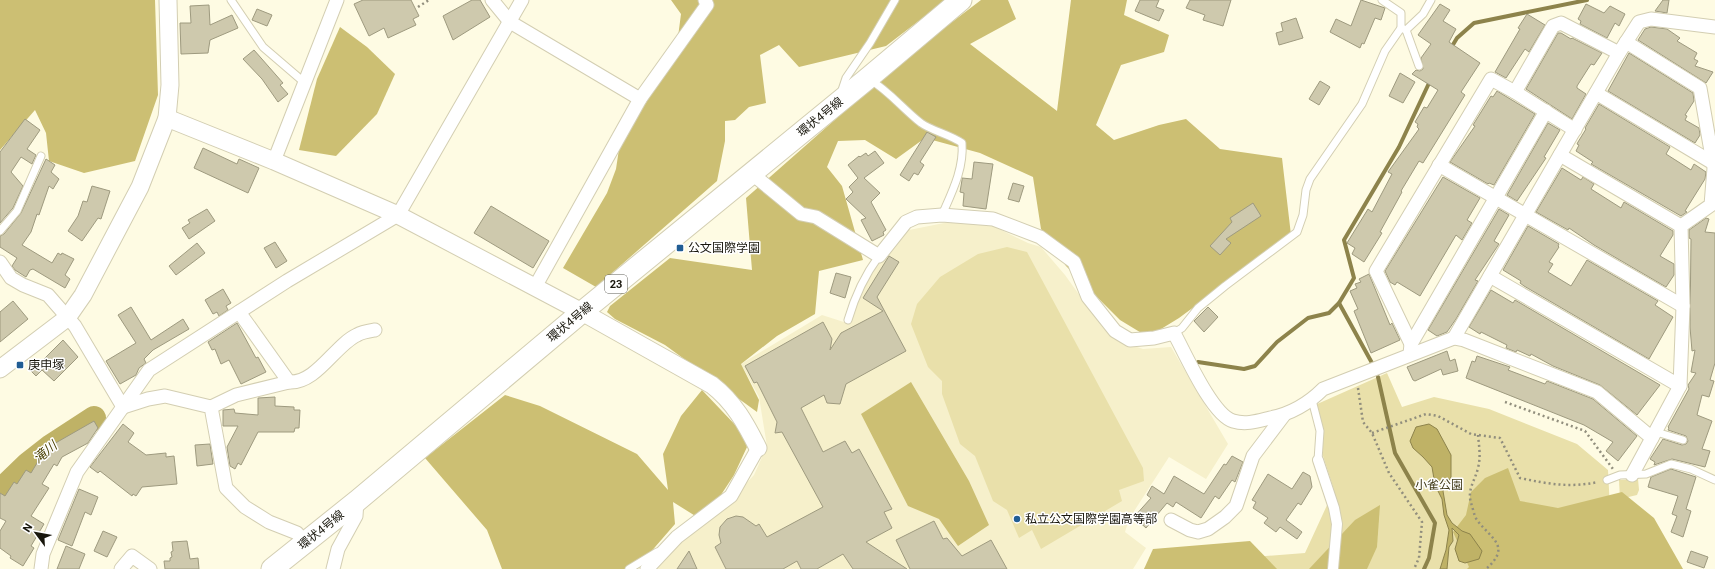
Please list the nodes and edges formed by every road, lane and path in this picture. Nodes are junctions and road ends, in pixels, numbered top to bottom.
1 (168, 0) edge
2 (231, 0) edge
3 (338, 0) edge
4 (429, 0) edge
5 (492, 0) edge
6 (522, 0) edge
7 (705, 0) edge
8 (895, 0) edge
9 (960, 0) edge
10 (1382, 0) edge
11 (1431, 0) edge
12 (418, 6) dead end
13 (510, 22) junction
14 (1715, 27) edge
15 (1403, 29) junction
16 (1626, 42) junction
17 (1618, 53) junction
18 (1419, 66) dead end
19 (867, 79) junction
20 (305, 83) junction
21 (1515, 92) junction
22 (1596, 93) junction
23 (640, 99) junction
24 (838, 102) junction
25 (1546, 112) junction
26 (167, 118) junction
27 (1575, 130) junction
28 (1560, 155) junction
29 (41, 156) dead end
30 (274, 161) junction
31 (1712, 163) junction
32 (1439, 165) junction
33 (752, 173) junction
34 (1496, 198) junction
35 (398, 215) junction
36 (942, 215) junction
37 (1525, 215) junction
38 (1681, 226) junction
39 (0, 231) edge
40 (880, 256) junction
41 (0, 262) edge
42 (1490, 276) junction
43 (535, 287) junction
44 (1683, 306) junction
45 (239, 312) junction
46 (582, 312) junction
47 (67, 318) junction
48 (848, 320) dead end
49 (375, 330) dead end
50 (1174, 333) junction
51 (1454, 338) junction
52 (1410, 349) junction
53 (0, 369) edge
54 (1356, 376) junction
55 (289, 382) junction
56 (1680, 386) junction
57 (1312, 400) junction
58 (1505, 402) dead end
59 (123, 407) junction
60 (211, 407) junction
61 (1284, 415) junction
62 (1372, 433) junction
63 (1478, 435) junction
64 (1654, 435) junction
65 (1683, 440) dead end
66 (758, 448) joint
67 (1318, 460) joint
68 (1632, 475) junction
69 (1615, 477) junction
70 (1606, 480) joint
71 (1715, 480) edge
72 (357, 501) junction
73 (1171, 520) dead end
74 (305, 544) junction
75 (667, 546) junction
76 (41, 569) edge
77 (121, 569) edge
78 (150, 569) edge
79 (272, 569) edge
80 (333, 569) edge
81 (629, 569) edge
82 (647, 569) edge
83 (1333, 569) edge
84 (1414, 569) edge
85 (1486, 569) edge

1 - 26 street
2 - 20 lane
3 - 20 street
4 - 12 path
5 - 13 street
6 - 13 street
7 - 23 street
8 - 24 lane
9 - 19 main road, 環状4号線 / 23
10 - 15 lane
11 - 15 lane
13 - 23 street
13 - 35 street
14 - 16 street
15 - 18 lane
15 - 50 lane
16 - 17 street
16 - 31 street
17 - 21 street
17 - 22 street
19 - 24 main road, 環状4号線 / 23
19 - 36 lane
20 - 30 street
21 - 25 street
21 - 32 street
22 - 27 street
22 - 31 street
23 - 43 street
24 - 33 main road, 環状4号線 / 23
25 - 27 street
25 - 34 street
26 - 30 street
26 - 47 street
27 - 28 street
28 - 37 street
28 - 38 street
29 - 39 lane
30 - 35 street
31 - 38 street
32 - 34 street
32 - 52 street
33 - 40 street
33 - 46 main road, 環状4号線 / 23
34 - 37 street
34 - 52 street
35 - 43 street
35 - 45 street
36 - 40 street
36 - 50 street
37 - 42 street
37 - 44 street
38 - 44 street
40 - 48 lane
41 - 47 street
42 - 51 street
42 - 56 street
43 - 46 street
44 - 56 street
45 - 55 street
45 - 59 street
46 - 66 street
46 - 72 main road, 環状4号線 / 23
47 - 53 street
47 - 59 street
49 - 55 street
50 - 61 street
51 - 52 street
51 - 64 street
52 - 54 street
54 - 57 street
54 - 62 path
55 - 60 street
56 - 64 street
57 - 61 street
57 - 67 lane
58 - 69 path
59 - 60 street
59 - 76 street
60 - 74 street
61 - 73 street
62 - 63 path
62 - 84 path
63 - 70 path
63 - 85 path
64 - 65 lane
64 - 68 street
66 - 75 street
67 - 83 street
68 - 69 lane
68 - 71 lane
69 - 70 lane
72 - 74 main road, 環状4号線 / 23
72 - 80 street
74 - 79 main road, 環状4号線 / 23
75 - 81 lane
75 - 82 street
77 - 78 street

